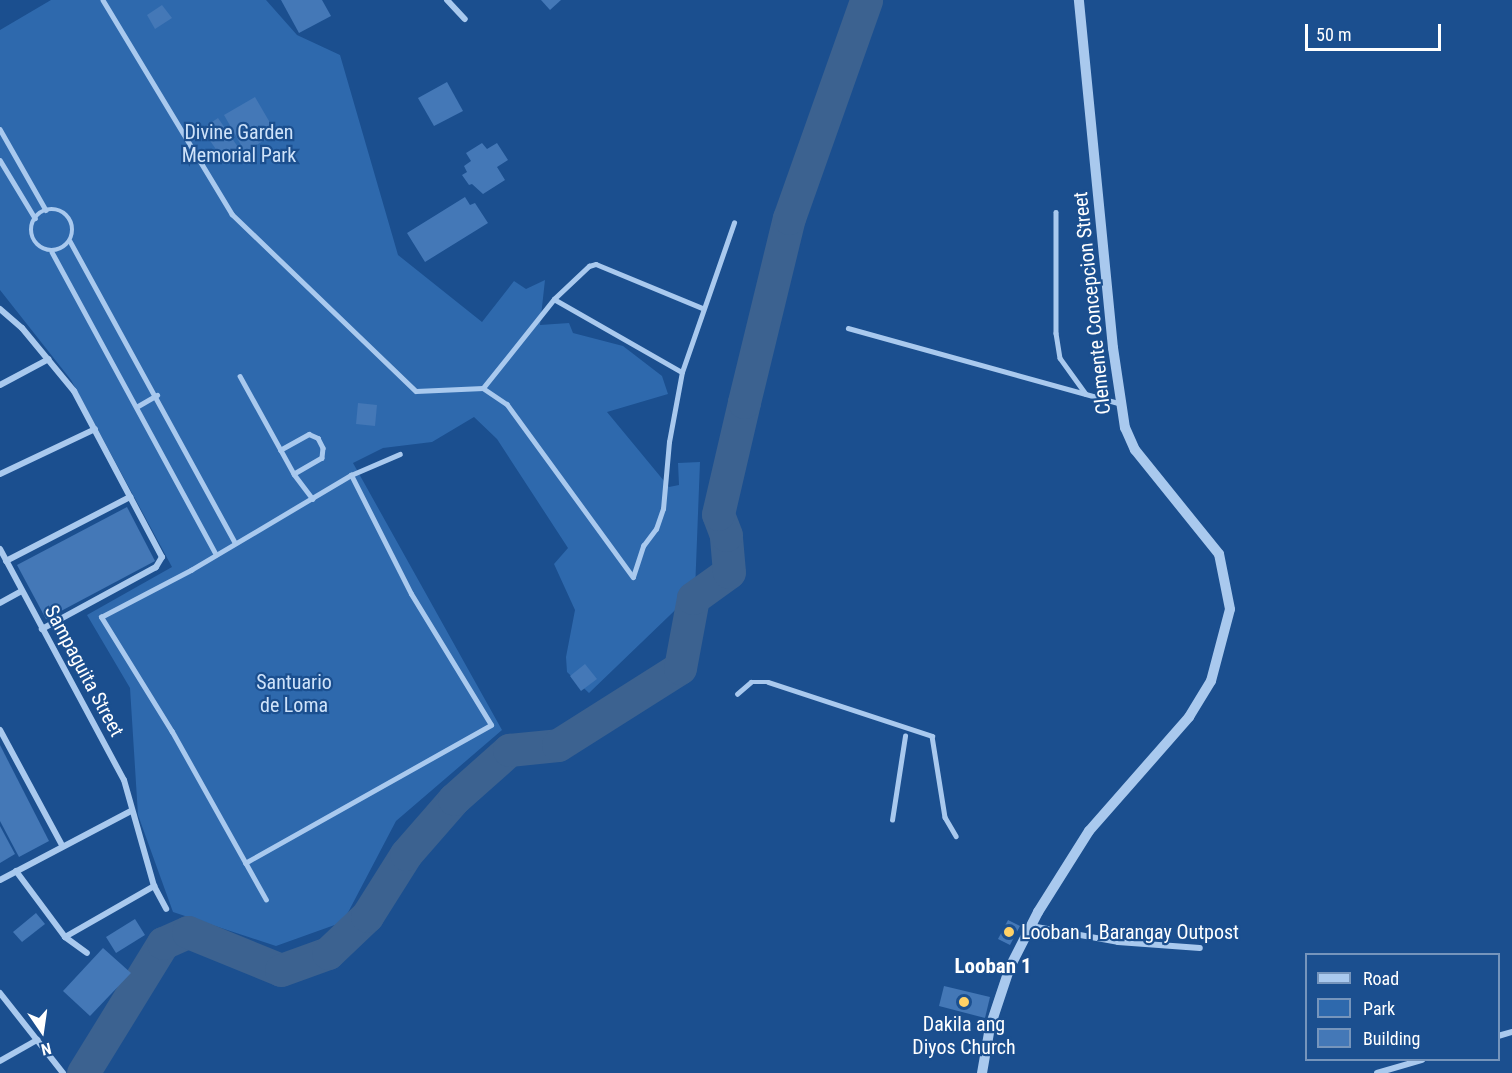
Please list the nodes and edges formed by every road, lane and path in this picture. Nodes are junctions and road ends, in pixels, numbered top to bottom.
1 (103, 0) edge
2 (447, 0) edge
3 (1079, 0) edge
4 (465, 19) dead end
5 (0, 129) edge
6 (0, 160) edge
7 (46, 210) junction
8 (1056, 212) dead end
9 (35, 218) junction
10 (734, 224) dead end
11 (70, 241) junction
12 (52, 252) junction
13 (554, 299) junction
14 (702, 308) junction
15 (0, 309) edge
16 (848, 328) dead end
17 (49, 359) junction
18 (682, 372) junction
19 (240, 376) dead end
20 (0, 385) edge
21 (483, 388) junction
22 (1086, 394) junction
23 (157, 395) junction
24 (1119, 404) junction
25 (138, 406) junction
26 (95, 429) junction
27 (280, 450) junction
28 (400, 454) dead end
29 (0, 474) edge
30 (294, 474) junction
31 (351, 475) junction
32 (130, 497) junction
33 (313, 499) junction
34 (235, 543) junction
35 (0, 549) edge
36 (216, 554) junction
37 (6, 561) junction
38 (22, 591) junction
39 (0, 603) edge
40 (42, 629) junction
41 (737, 694) dead end
42 (0, 730) edge
43 (905, 736) dead end
44 (131, 811) junction
45 (892, 820) dead end
46 (956, 836) dead end
47 (62, 845) junction
48 (245, 863) junction
49 (16, 871) junction
50 (0, 880) edge
51 (154, 886) junction
52 (266, 900) dead end
53 (166, 909) dead end
54 (1031, 926) junction
55 (65, 937) junction
56 (1200, 948) dead end
57 (87, 953) dead end
58 (0, 993) edge
59 (37, 1040) junction
60 (0, 1061) edge
61 (1416, 1061) edge
62 (63, 1073) edge
63 (982, 1073) edge
64 (1377, 1073) edge

1 - 21 lane
2 - 4 street
3 - 24 street, Clemente Concepcion Street
5 - 7 lane
6 - 9 lane
7 - 9 lane
7 - 11 lane
8 - 22 lane
9 - 12 lane
10 - 14 lane
11 - 12 lane
11 - 23 lane
12 - 25 lane
13 - 14 lane
13 - 18 lane
13 - 21 lane
14 - 18 lane
15 - 17 street
16 - 22 lane
17 - 20 street
17 - 26 street
18 - 21 lane
19 - 27 lane
22 - 24 lane
23 - 25 lane
23 - 34 lane
24 - 54 street, Clemente Concepcion Street
25 - 36 lane
26 - 29 street
26 - 32 street
27 - 30 lane
27 - 30 lane
28 - 31 lane
30 - 33 lane
31 - 33 lane
31 - 48 lane
32 - 37 street
32 - 40 street
33 - 34 lane
34 - 36 lane
35 - 37 street, Sampaguita Street
36 - 48 lane
37 - 38 street, Sampaguita Street
38 - 39 street
38 - 40 street, Sampaguita Street
40 - 44 street, Sampaguita Street
41 - 46 lane
42 - 47 street
43 - 45 lane
44 - 47 street
44 - 51 street, Sampaguita Street
47 - 49 street
48 - 52 lane
49 - 50 street
49 - 55 street
51 - 53 street, Sampaguita Street
51 - 55 street
54 - 56 street
54 - 63 street, Clemente Concepcion Street
55 - 57 street
58 - 59 street
59 - 60 street
59 - 62 street
61 - 64 street

